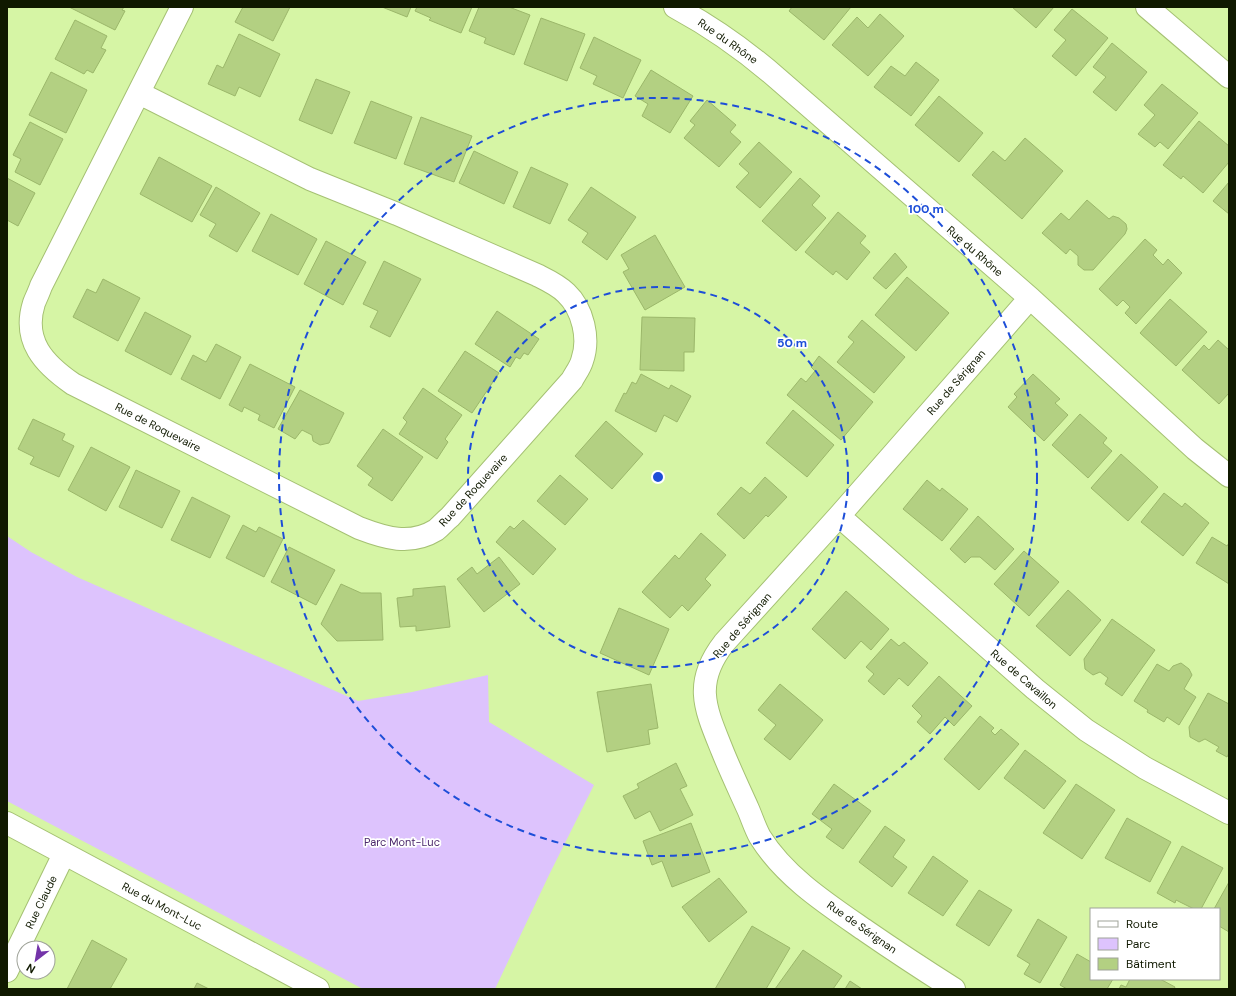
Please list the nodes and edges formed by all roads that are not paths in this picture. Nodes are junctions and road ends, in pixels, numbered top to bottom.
1 (182, 7) edge
2 (674, 7) edge
3 (1147, 7) edge
4 (1229, 77) edge
5 (139, 93) junction
6 (1030, 298) junction
7 (1229, 476) edge
8 (839, 516) junction
9 (1229, 814) edge
10 (7, 823) edge
11 (64, 854) junction
12 (7, 971) edge
13 (318, 989) edge
14 (954, 989) edge

1 - 5 street, Rue de Roquevaire
2 - 6 street, Rue du Rhône
3 - 4 street
5 - 5 street, Rue de Roquevaire
6 - 7 street, Rue du Rhône
6 - 8 street, Rue de Sérignan
8 - 9 street, Rue de Cavaillon
8 - 14 street, Rue de Sérignan
10 - 11 street, Rue du Mont-Luc
11 - 12 street, Rue Claude
11 - 13 street, Rue du Mont-Luc

